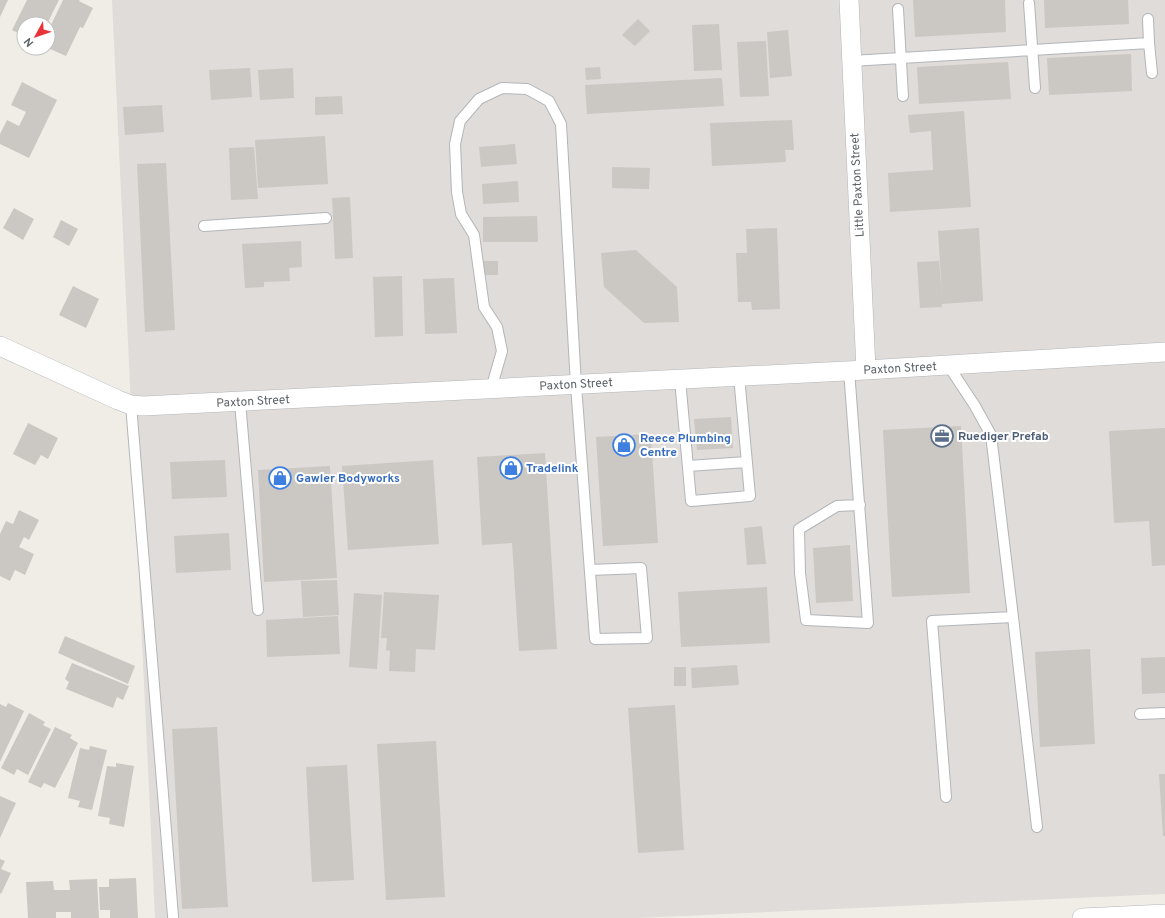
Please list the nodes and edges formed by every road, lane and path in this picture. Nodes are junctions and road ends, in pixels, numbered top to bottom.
1 (849, 0) edge
2 (1029, 3) dead end
3 (898, 9) dead end
4 (1148, 19) dead end
5 (1149, 43) junction
6 (1032, 51) junction
7 (901, 59) junction
8 (851, 61) junction
9 (1152, 73) dead end
10 (1035, 88) dead end
11 (903, 96) dead end
12 (326, 218) dead end
13 (204, 226) dead end
14 (1, 350) edge
15 (1165, 352) edge
16 (948, 365) junction
17 (857, 370) junction
18 (739, 376) junction
19 (680, 379) junction
20 (576, 384) junction
21 (491, 389) junction
22 (240, 402) junction
23 (131, 405) junction
24 (747, 462) junction
25 (688, 466) junction
26 (860, 505) junction
27 (590, 570) junction
28 (258, 610) dead end
29 (1013, 618) junction
30 (1165, 713) edge
31 (1140, 714) dead end
32 (946, 797) dead end
33 (1037, 827) dead end
34 (1165, 914) edge
35 (173, 916) dead end
36 (1082, 918) edge

1 - 8 street, Little Paxton Street
2 - 6 lane
3 - 7 lane
4 - 5 lane
5 - 6 lane
5 - 9 lane
6 - 7 lane
6 - 10 lane
7 - 8 lane
7 - 11 lane
8 - 17 street, Little Paxton Street
12 - 13 lane
14 - 23 street, Paxton Street
15 - 16 street, Paxton Street
16 - 17 street, Paxton Street
16 - 29 lane
17 - 18 street, Paxton Street
17 - 26 lane
18 - 19 street, Paxton Street
18 - 24 lane
19 - 20 street, Paxton Street
19 - 25 lane
20 - 21 street, Paxton Street
20 - 21 lane
20 - 27 lane
21 - 22 street, Paxton Street
22 - 23 street, Paxton Street
22 - 28 lane
23 - 35 lane
24 - 25 lane
24 - 25 lane
26 - 26 lane
27 - 27 lane
29 - 32 lane
29 - 33 lane
30 - 31 lane
34 - 36 street

